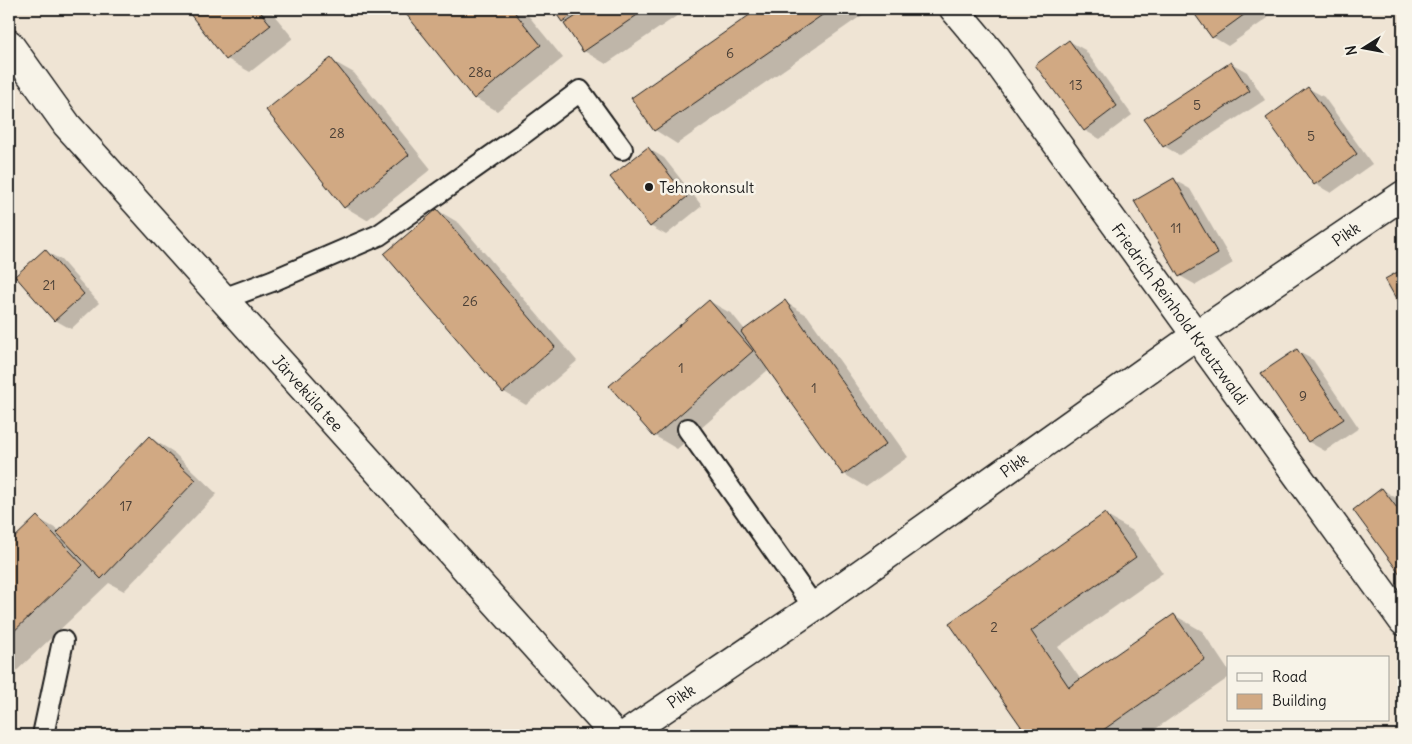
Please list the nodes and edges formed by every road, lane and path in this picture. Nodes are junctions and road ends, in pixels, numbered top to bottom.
1 (954, 9) edge
2 (9, 44) edge
3 (622, 149) dead end
4 (1403, 195) edge
5 (223, 299) junction
6 (1196, 336) junction
7 (688, 429) dead end
8 (814, 607) junction
9 (1403, 621) edge
10 (63, 641) dead end
11 (42, 735) edge
12 (615, 735) edge
13 (624, 735) edge

1 - 6 street, Friedrich Reinhold Kreutzwaldi
2 - 5 street, Järveküla tee
3 - 5 lane
4 - 6 street, Pikk
5 - 12 street, Järveküla tee
6 - 8 street, Pikk
6 - 9 street, Friedrich Reinhold Kreutzwaldi
7 - 8 lane
8 - 13 street, Pikk
10 - 11 lane

